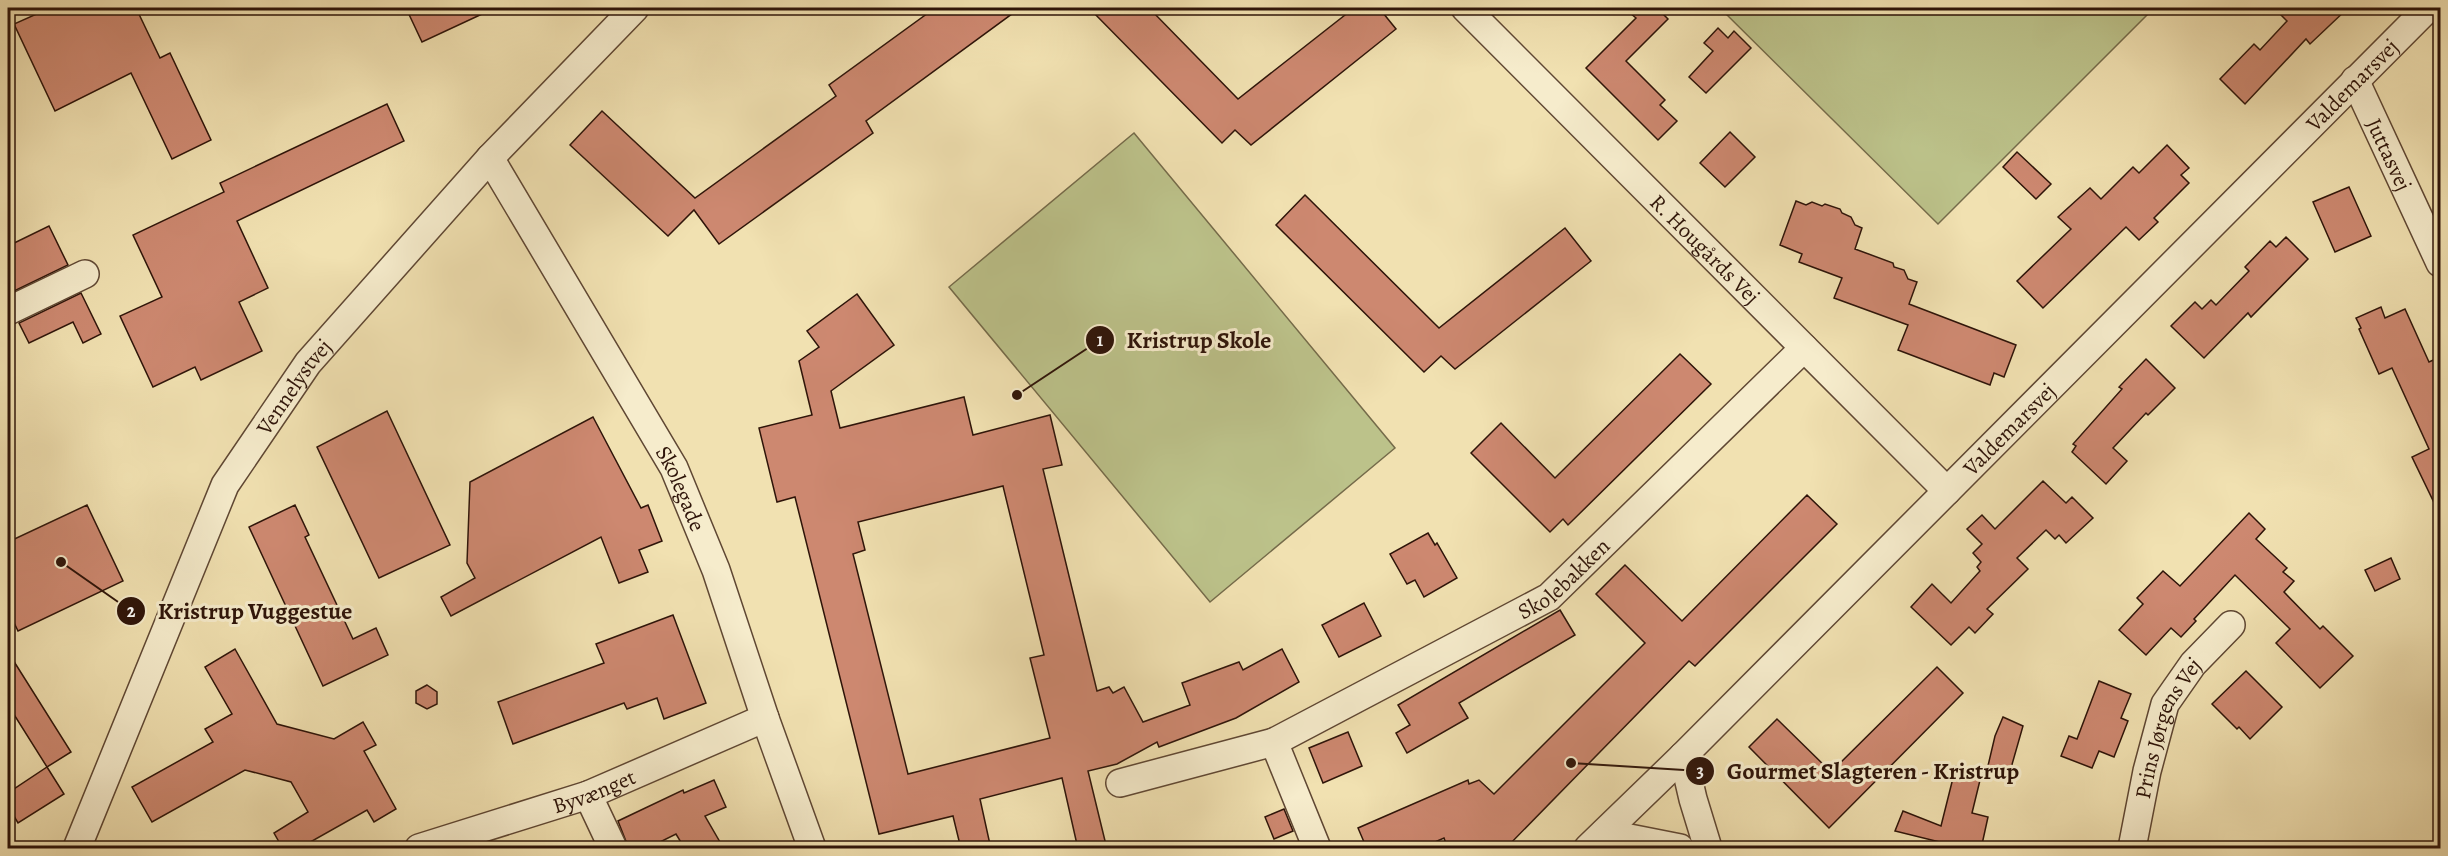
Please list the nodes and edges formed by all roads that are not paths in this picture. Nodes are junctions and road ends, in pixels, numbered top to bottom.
1 (635, 8) edge
2 (1465, 8) edge
3 (2428, 8) edge
4 (2355, 80) junction
5 (490, 158) junction
6 (2440, 263) edge
7 (85, 274) dead end
8 (8, 311) edge
9 (1804, 348) junction
10 (1947, 491) junction
11 (2231, 625) dead end
12 (765, 718) junction
13 (1274, 742) junction
14 (1683, 756) junction
15 (1120, 783) dead end
16 (588, 795) junction
17 (1596, 841) edge
18 (77, 849) edge
19 (419, 849) edge
20 (613, 849) edge
21 (812, 849) edge
22 (1317, 849) edge
23 (1680, 849) edge
24 (1708, 849) edge
25 (2132, 849) edge

1 - 5 street, Vennelystvej
2 - 9 street, R. Hougårds Vej
3 - 4 street, Valdemarsvej
4 - 6 street, Juttasvej
4 - 10 street, Valdemarsvej
5 - 12 street, Skolegade
5 - 18 street, Vennelystvej
7 - 8 street
9 - 10 street, R. Hougårds Vej
9 - 13 street, Skolebakken
10 - 14 street, Valdemarsvej
11 - 25 street, Prins Jørgens Vej
12 - 16 street, Byvænget
12 - 21 street, Skolegade
13 - 15 street, Skolebakken
13 - 22 street
14 - 17 street, Valdemarsvej
14 - 24 street
16 - 19 street, Byvænget
16 - 20 street
17 - 23 street

